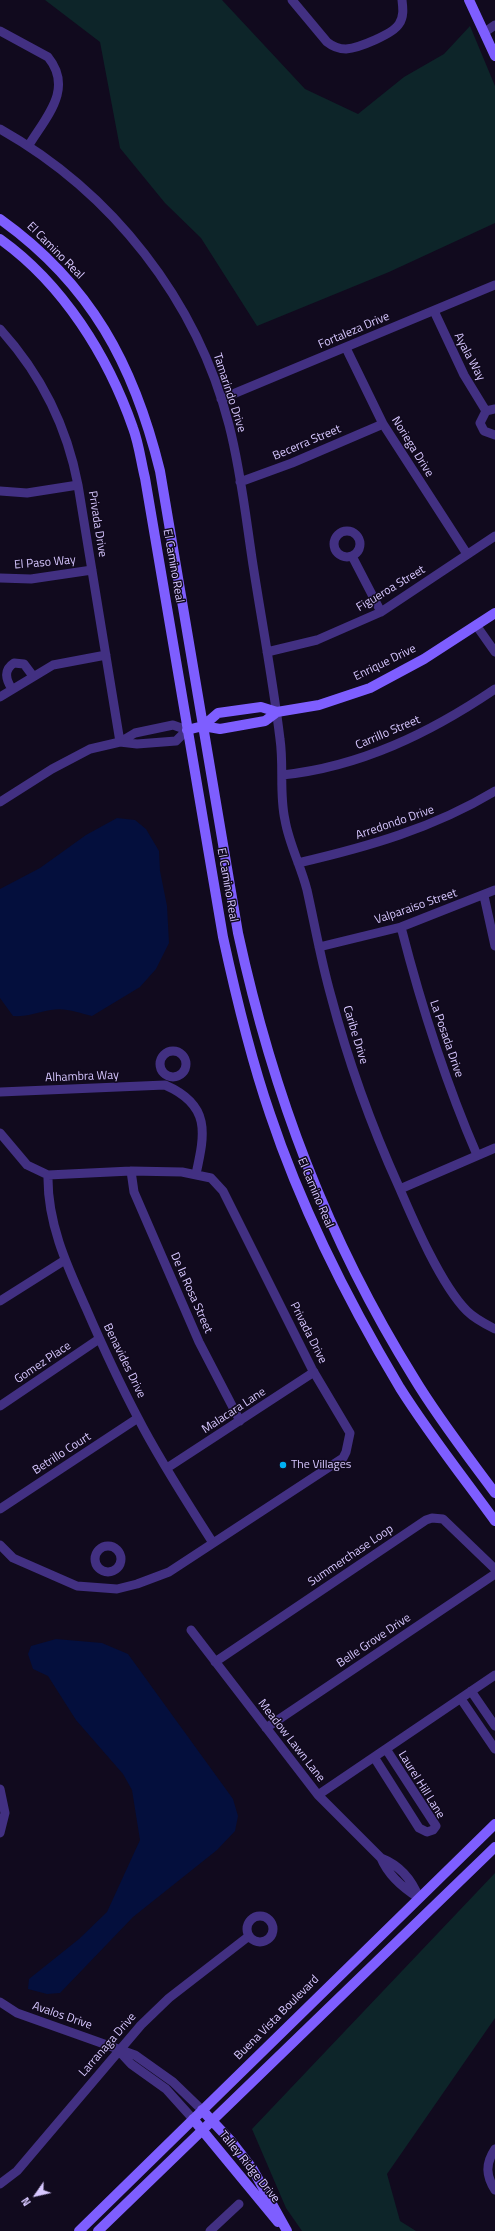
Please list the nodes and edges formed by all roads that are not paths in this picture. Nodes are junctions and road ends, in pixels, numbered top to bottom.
1 (292, 0) edge
2 (402, 0) edge
3 (468, 0) edge
4 (495, 25) edge
5 (0, 31) edge
6 (485, 32) junction
7 (495, 56) edge
8 (0, 129) edge
9 (29, 145) junction
10 (0, 219) edge
11 (0, 239) edge
12 (495, 285) edge
13 (434, 311) junction
14 (0, 329) edge
15 (346, 348) junction
16 (221, 399) junction
17 (491, 410) edge
18 (383, 424) junction
19 (495, 435) edge
20 (240, 482) junction
21 (78, 485) junction
22 (0, 491) edge
23 (495, 536) edge
24 (467, 554) junction
25 (352, 556) dead end
26 (92, 570) junction
27 (0, 578) edge
28 (381, 612) junction
29 (495, 613) edge
30 (476, 626) junction
31 (267, 652) junction
32 (495, 652) edge
33 (106, 655) junction
34 (33, 676) junction
35 (12, 689) junction
36 (495, 689) edge
37 (0, 697) edge
38 (277, 712) junction
39 (203, 726) junction
40 (187, 730) junction
41 (120, 742) junction
42 (282, 775) junction
43 (495, 791) edge
44 (0, 802) edge
45 (298, 863) junction
46 (495, 890) edge
47 (484, 896) junction
48 (401, 927) junction
49 (495, 946) edge
50 (318, 947) junction
51 (170, 1076) dead end
52 (165, 1085) junction
53 (0, 1092) edge
54 (0, 1133) edge
55 (495, 1148) edge
56 (477, 1155) junction
57 (131, 1171) junction
58 (196, 1174) junction
59 (48, 1176) junction
60 (400, 1189) junction
61 (65, 1260) junction
62 (0, 1301) edge
63 (495, 1329) edge
64 (99, 1339) junction
65 (314, 1372) junction
66 (0, 1406) edge
67 (138, 1418) junction
68 (240, 1421) junction
69 (167, 1468) junction
70 (495, 1493) edge
71 (0, 1509) edge
72 (495, 1521) edge
73 (213, 1543) junction
74 (0, 1545) edge
75 (495, 1569) edge
76 (104, 1572) dead end
77 (495, 1574) edge
78 (102, 1588) junction
79 (191, 1630) dead end
80 (214, 1662) junction
81 (495, 1675) edge
82 (472, 1691) junction
83 (460, 1699) junction
84 (495, 1726) edge
85 (266, 1728) junction
86 (495, 1749) edge
87 (386, 1750) junction
88 (374, 1757) junction
89 (0, 1789) edge
90 (318, 1795) junction
91 (495, 1824) edge
92 (0, 1833) edge
93 (495, 1847) edge
94 (419, 1898) junction
95 (431, 1909) junction
96 (249, 1936) dead end
97 (0, 2002) edge
98 (118, 2050) junction
99 (202, 2110) junction
100 (193, 2119) junction
101 (213, 2121) junction
102 (203, 2130) junction
103 (495, 2149) edge
104 (0, 2184) edge
105 (495, 2190) edge
106 (238, 2204) dead end
107 (78, 2231) edge
108 (98, 2231) edge
109 (210, 2231) edge
110 (286, 2231) edge

1 - 2 street
3 - 6 main road
4 - 6 street
5 - 9 street
6 - 7 main road
8 - 9 street, Tamarindo Drive
9 - 16 street, Tamarindo Drive
10 - 39 main road, El Camino Real
11 - 40 main road, El Camino Real
12 - 13 street, Fortaleza Drive
13 - 15 street, Fortaleza Drive
13 - 17 street, Ayala Way
14 - 21 street, Privada Drive
15 - 16 street, Fortaleza Drive
15 - 18 street, Noriega Drive
16 - 20 street, Tamarindo Drive
17 - 19 street, Ayala Way
18 - 20 street, Becerra Street
18 - 24 street, Noriega Drive
20 - 31 street, Tamarindo Drive
21 - 22 street
21 - 26 street, Privada Drive
23 - 24 street, Figueroa Street
24 - 28 street, Figueroa Street
25 - 28 street
26 - 27 street, El Paso Way
26 - 33 street, Privada Drive
28 - 31 street, Figueroa Street
29 - 30 main road, Enrique Drive
30 - 32 street
30 - 38 main road, Enrique Drive
31 - 38 street, Tamarindo Drive
33 - 34 street
33 - 41 street, Privada Drive
34 - 35 street
34 - 35 street
35 - 37 street
36 - 42 street, Carrillo Street
38 - 39 main road, Enrique Drive
38 - 39 main road, Enrique Drive
38 - 42 street, Caribe Drive
39 - 40 main road
39 - 70 main road, El Camino Real
40 - 41 street
40 - 41 street
40 - 72 main road, El Camino Real
41 - 44 street
42 - 45 street, Caribe Drive
43 - 45 street, Arredondo Drive
45 - 50 street, Caribe Drive
46 - 47 street, Valparaiso Street
47 - 48 street, Valparaiso Street
47 - 49 street
48 - 50 street, Valparaiso Street
48 - 56 street, La Posada Drive
50 - 60 street, Caribe Drive
51 - 52 street
52 - 53 street, Alhambra Way
52 - 58 street
54 - 59 street
55 - 56 street
56 - 60 street
57 - 58 street, Privada Drive
57 - 59 street, Privada Drive
57 - 68 street, De la Rosa Street
58 - 65 street, Privada Drive
59 - 61 street, Benavides Drive
60 - 63 street, Caribe Drive
61 - 62 street
61 - 64 street, Benavides Drive
64 - 66 street, Gomez Place
64 - 67 street, Benavides Drive
65 - 68 street, Malacara Lane
65 - 73 street, Privada Drive
67 - 69 street, Benavides Drive
67 - 71 street, Betrillo Court
68 - 69 street, Malacara Lane
69 - 73 street, Benavides Drive
73 - 78 street, Privada Drive
74 - 78 street, Privada Drive
75 - 80 street, Summerchase Loop
76 - 78 street
77 - 85 street, Belle Grove Drive
79 - 80 street, Meadow Lawn Lane
80 - 85 street, Meadow Lawn Lane
81 - 82 street
82 - 83 street
82 - 84 street
83 - 86 street
83 - 87 street
85 - 90 street, Meadow Lawn Lane
87 - 88 street
87 - 88 street, Laurel Hill Lane
88 - 90 street
89 - 92 street
90 - 94 street, Meadow Lawn Lane
91 - 94 main road, Buena Vista Boulevard
93 - 95 main road
94 - 95 main road
94 - 99 main road, Buena Vista Boulevard
95 - 101 main road
96 - 98 street, Larranaga Drive
97 - 98 street, Avalos Drive
98 - 99 street, Avalos Drive
98 - 100 street, Avalos Drive
98 - 104 street, Larranaga Drive
99 - 100 main road, Buena Vista Boulevard
99 - 101 main road, Talley Ridge Drive
100 - 102 main road, Talley Ridge Drive
100 - 107 main road, Buena Vista Boulevard
101 - 102 main road
101 - 110 main road, Talley Ridge Drive
102 - 108 main road
102 - 110 main road, Talley Ridge Drive
103 - 105 street
106 - 109 street

